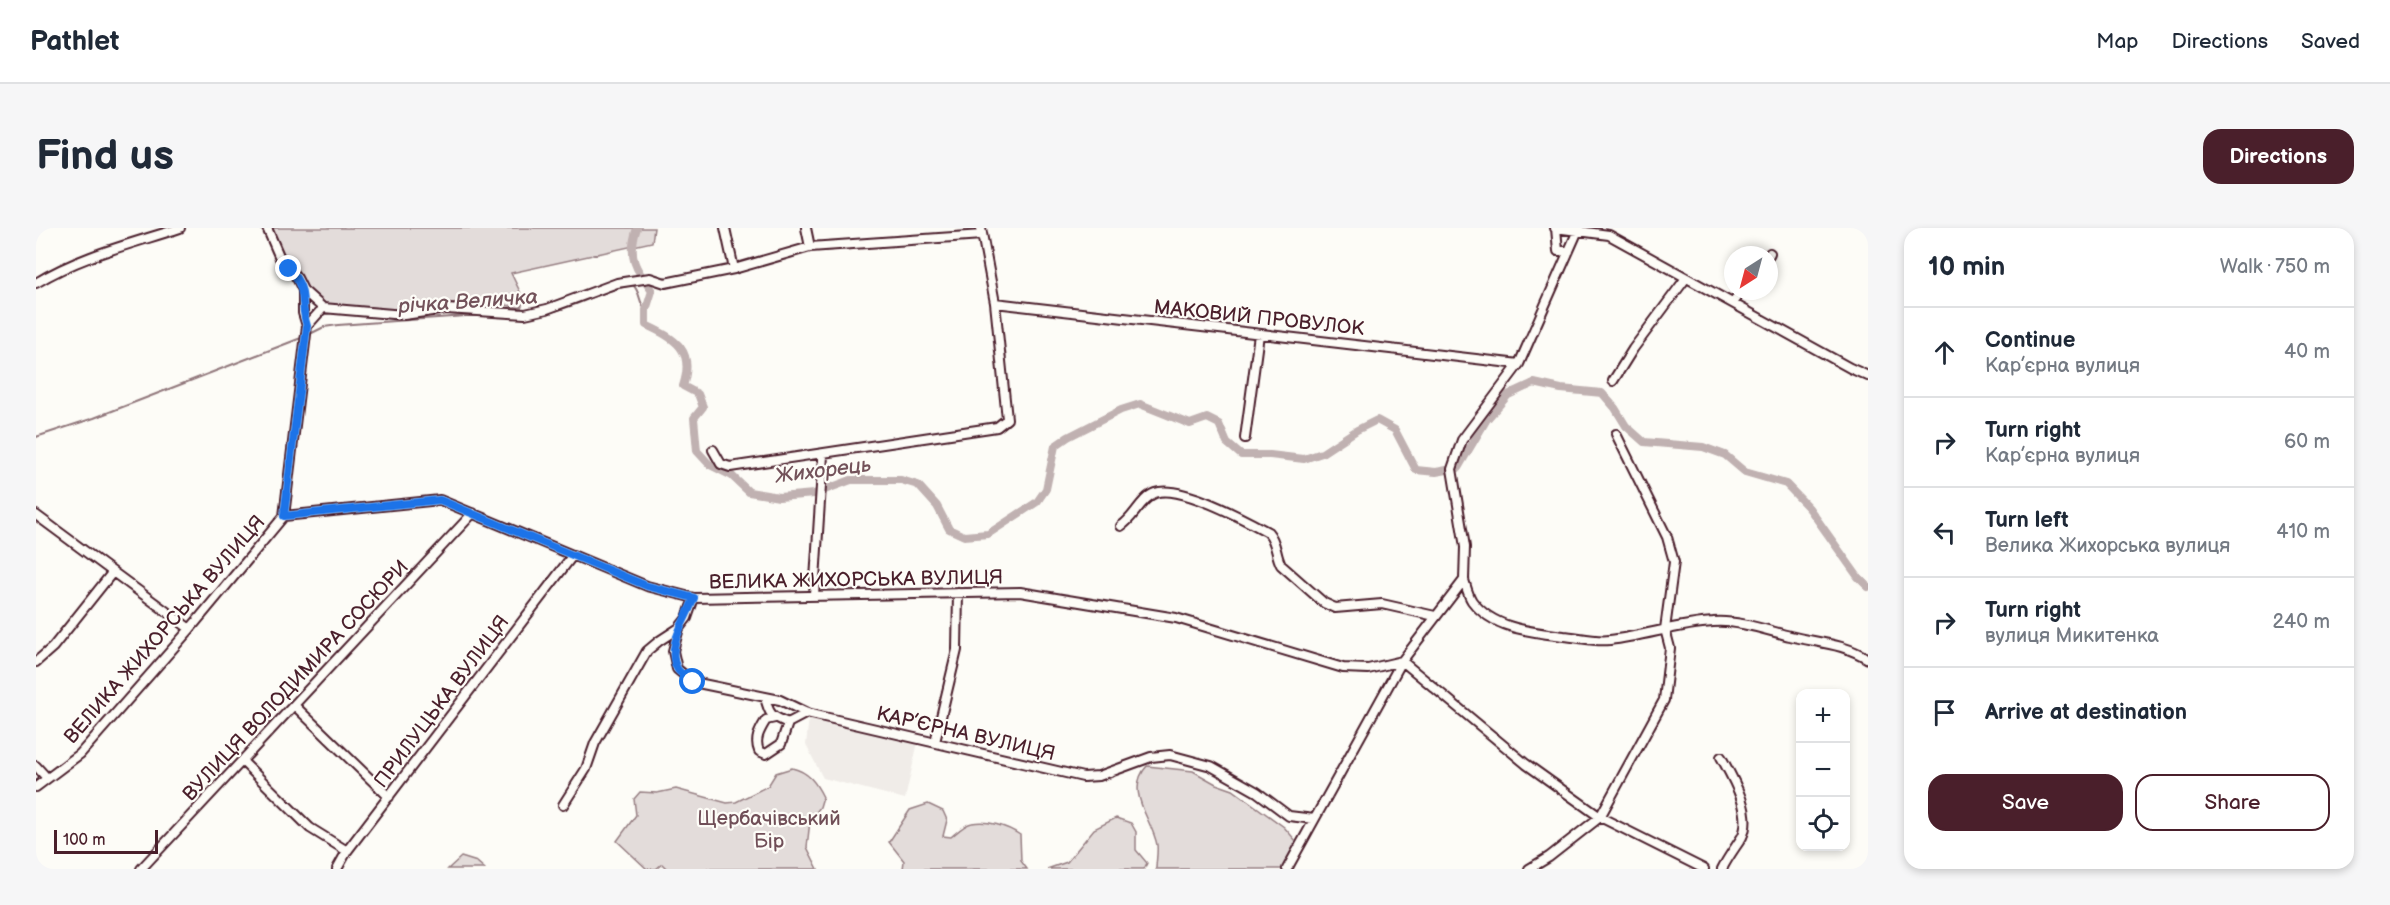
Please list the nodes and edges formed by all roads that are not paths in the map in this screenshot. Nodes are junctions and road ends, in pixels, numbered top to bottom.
1 (180, 228) edge
2 (267, 228) edge
3 (725, 228) edge
4 (806, 228) edge
5 (1556, 228) edge
6 (1579, 229) edge
7 (981, 232) edge
8 (810, 247) junction
9 (1569, 251) junction
10 (734, 268) junction
11 (1686, 278) junction
12 (36, 283) edge
13 (303, 290) junction
14 (1735, 300) edge
15 (995, 303) junction
16 (1733, 303) junction
17 (323, 308) junction
18 (307, 326) junction
19 (1259, 334) junction
20 (1519, 364) junction
21 (1868, 375) edge
22 (1613, 381) dead end
23 (1616, 434) dead end
24 (1245, 438) dead end
25 (713, 450) dead end
26 (823, 455) junction
27 (473, 513) junction
28 (36, 515) edge
29 (284, 516) junction
30 (1121, 526) dead end
31 (573, 555) junction
32 (112, 573) junction
33 (1464, 580) junction
34 (958, 593) junction
35 (814, 595) junction
36 (694, 598) junction
37 (1435, 616) junction
38 (679, 628) junction
39 (190, 629) junction
40 (1665, 629) junction
41 (1868, 659) edge
42 (36, 662) edge
43 (1402, 662) junction
44 (765, 697) junction
45 (294, 705) junction
46 (807, 713) junction
47 (775, 718) junction
48 (788, 723) junction
49 (935, 742) junction
50 (1721, 757) dead end
51 (242, 760) junction
52 (36, 766) edge
53 (47, 778) junction
54 (36, 787) edge
55 (389, 797) junction
56 (563, 805) dead end
57 (1600, 817) junction
58 (1314, 819) junction
59 (347, 851) junction
60 (141, 869) edge
61 (337, 869) edge
62 (1287, 869) edge
63 (1529, 869) edge
64 (1704, 869) edge
65 (1722, 869) edge

1 - 12 street
2 - 13 street
3 - 10 street
4 - 8 street
5 - 6 street
5 - 9 street
6 - 9 street
6 - 11 street
7 - 8 street
7 - 15 street
8 - 10 street
9 - 20 street
10 - 17 street
11 - 16 street
11 - 22 street
13 - 17 street
13 - 18 street
14 - 16 street
15 - 19 street, МАКОВИЙ ПРОВУЛОК
15 - 26 street
16 - 21 street
17 - 18 street
18 - 29 street
19 - 20 street, МАКОВИЙ ПРОВУЛОК
19 - 24 street
20 - 33 street
23 - 40 street
25 - 26 street
26 - 35 street
27 - 29 street, ВЕЛИКА ЖИХОРСЬКА ВУЛИЦЯ
27 - 31 street, ВЕЛИКА ЖИХОРСЬКА ВУЛИЦЯ
27 - 45 street, ВУЛИЦЯ ВОЛОДИМИРА СОСЮРИ
28 - 32 street
29 - 39 street, ВЕЛИКА ЖИХОРСЬКА ВУЛИЦЯ
30 - 37 street
31 - 36 street, ВЕЛИКА ЖИХОРСЬКА ВУЛИЦЯ
31 - 55 street, ПРИЛУЦЬКА ВУЛИЦЯ
32 - 39 street
32 - 42 street
33 - 37 street
33 - 40 street
34 - 35 street, ВЕЛИКА ЖИХОРСЬКА ВУЛИЦЯ
34 - 43 street, ВЕЛИКА ЖИХОРСЬКА ВУЛИЦЯ
34 - 49 street
35 - 36 street, ВЕЛИКА ЖИХОРСЬКА ВУЛИЦЯ
36 - 38 street, КАР’ЄРНА ВУЛИЦЯ
37 - 43 street
38 - 44 street, КАР’ЄРНА ВУЛИЦЯ
38 - 56 street
39 - 53 street, ВЕЛИКА ЖИХОРСЬКА ВУЛИЦЯ
40 - 41 street
40 - 57 street
43 - 57 street
43 - 58 street
44 - 46 street, КАР’ЄРНА ВУЛИЦЯ
44 - 47 street
45 - 51 street, ВУЛИЦЯ ВОЛОДИМИРА СОСЮРИ
45 - 55 street
46 - 48 street
46 - 49 street, КАР’ЄРНА ВУЛИЦЯ
47 - 48 street
47 - 48 street
49 - 58 street, КАР’ЄРНА ВУЛИЦЯ
50 - 65 street
51 - 59 street
51 - 60 street, ВУЛИЦЯ ВОЛОДИМИРА СОСЮРИ
52 - 53 street
53 - 54 street, ВЕЛИКА ЖИХОРСЬКА ВУЛИЦЯ
55 - 59 street, ПРИЛУЦЬКА ВУЛИЦЯ
57 - 63 street
57 - 64 street
58 - 62 street
59 - 61 street, ПРИЛУЦЬКА ВУЛИЦЯ

